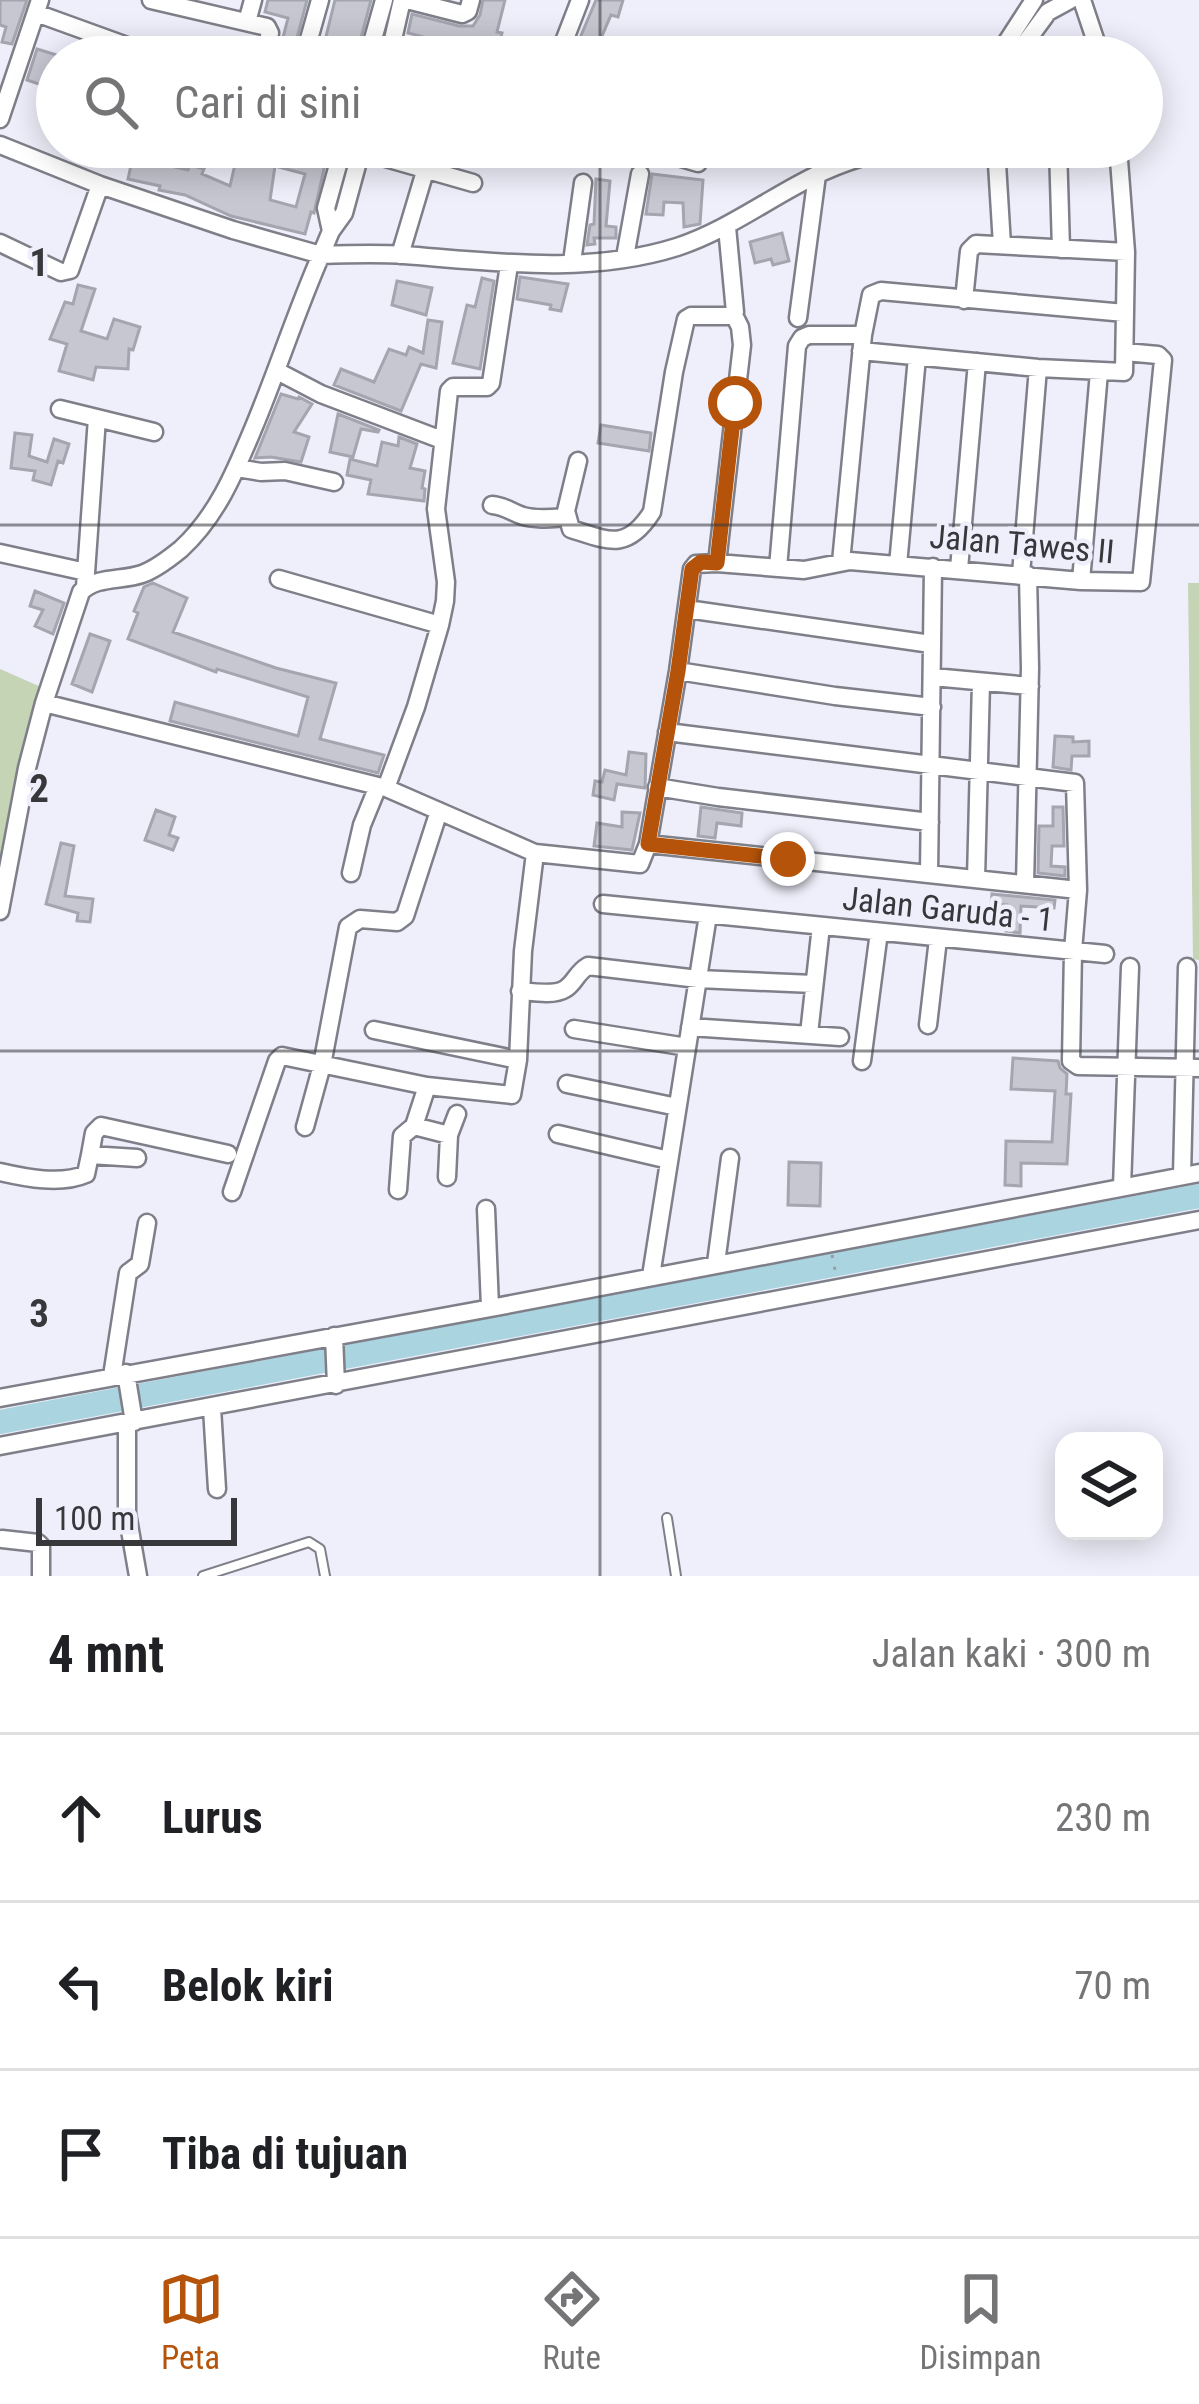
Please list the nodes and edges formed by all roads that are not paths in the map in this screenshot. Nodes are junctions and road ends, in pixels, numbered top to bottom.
1 (151, 0) edge
2 (253, 0) edge
3 (320, 0) edge
4 (384, 0) edge
5 (405, 0) edge
6 (471, 0) edge
7 (580, 0) edge
8 (1034, 0) edge
9 (1070, 0) edge
10 (1082, 0) edge
11 (191, 4) edge
12 (38, 7) edge
13 (247, 22) junction
14 (107, 36) edge
15 (268, 36) edge
16 (310, 36) edge
17 (374, 36) edge
18 (398, 36) edge
19 (566, 36) edge
20 (1011, 36) edge
21 (1030, 36) edge
22 (1094, 36) edge
23 (0, 119) edge
24 (0, 145) edge
25 (36, 159) edge
26 (58, 168) edge
27 (352, 168) edge
28 (426, 168) joint
29 (816, 168) edge
30 (835, 168) edge
31 (997, 168) edge
32 (1059, 168) edge
33 (1120, 168) edge
34 (640, 174) dead end
35 (817, 175) junction
36 (473, 183) dead end
37 (584, 183) dead end
38 (100, 185) junction
39 (727, 227) junction
40 (0, 243) edge
41 (1002, 245) junction
42 (1061, 249) junction
43 (1126, 252) junction
44 (321, 254) junction
45 (400, 254) junction
46 (625, 257) junction
47 (572, 262) junction
48 (509, 265) junction
49 (964, 300) junction
50 (1125, 314) junction
51 (734, 315) junction
52 (798, 318) dead end
53 (862, 343) junction
54 (1125, 352) junction
55 (917, 357) junction
56 (977, 362) junction
57 (1038, 368) junction
58 (278, 371) junction
59 (1099, 373) junction
60 (60, 409) dead end
61 (97, 418) junction
62 (154, 432) dead end
63 (442, 440) junction
64 (578, 461) dead end
65 (237, 468) junction
66 (334, 482) dead end
67 (492, 505) dead end
68 (567, 517) junction
69 (0, 553) edge
70 (841, 562) junction
71 (717, 563) junction
72 (898, 565) junction
73 (933, 567) junction
74 (778, 568) junction
75 (959, 569) junction
76 (1024, 575) junction
77 (279, 579) dead end
78 (86, 580) junction
79 (1081, 580) junction
80 (687, 609) junction
81 (440, 626) junction
82 (931, 644) junction
83 (678, 671) junction
84 (933, 677) junction
85 (980, 682) junction
86 (1030, 686) junction
87 (44, 703) junction
88 (932, 707) junction
89 (667, 732) junction
90 (932, 764) junction
91 (980, 770) junction
92 (1029, 776) junction
93 (382, 787) junction
94 (657, 787) junction
95 (440, 811) junction
96 (930, 822) junction
97 (648, 844) junction
98 (535, 853) junction
99 (351, 873) dead end
100 (929, 874) junction
101 (976, 879) junction
102 (1025, 884) junction
103 (1078, 890) junction
104 (603, 904) dead end
105 (0, 911) edge
106 (708, 915) junction
107 (821, 926) junction
108 (879, 932) junction
109 (938, 939) junction
110 (1073, 951) junction
111 (1105, 954) dead end
112 (1130, 967) dead end
113 (1187, 967) dead end
114 (698, 979) junction
115 (814, 984) junction
116 (520, 992) junction
117 (1193, 1000) edge
118 (928, 1025) dead end
119 (690, 1027) junction
120 (574, 1029) dead end
121 (374, 1030) dead end
122 (809, 1034) junction
123 (840, 1037) dead end
124 (687, 1047) junction
125 (518, 1060) junction
126 (862, 1061) dead end
127 (322, 1065) junction
128 (1127, 1068) junction
129 (1193, 1068) edge
130 (567, 1084) dead end
131 (427, 1086) junction
132 (677, 1107) junction
133 (457, 1114) dead end
134 (414, 1126) junction
135 (304, 1127) dead end
136 (558, 1134) dead end
137 (449, 1135) junction
138 (228, 1154) dead end
139 (90, 1155) junction
140 (137, 1157) dead end
141 (730, 1158) dead end
142 (669, 1160) junction
143 (0, 1172) edge
144 (1190, 1174) edge
145 (447, 1177) dead end
146 (1123, 1187) junction
147 (398, 1190) dead end
148 (232, 1192) dead end
149 (486, 1209) dead end
150 (1199, 1220) edge
151 (147, 1223) dead end
152 (716, 1263) junction
153 (651, 1276) junction
154 (490, 1306) junction
155 (334, 1340) junction
156 (122, 1375) junction
157 (336, 1381) junction
158 (0, 1398) edge
159 (212, 1408) junction
160 (131, 1421) junction
161 (0, 1447) edge
162 (217, 1489) dead end
163 (668, 1518) dead end
164 (2, 1538) edge
165 (41, 1576) edge
166 (138, 1576) edge
167 (203, 1576) edge
168 (325, 1576) edge
169 (676, 1576) edge

1 - 11 street
2 - 13 street
3 - 16 street
4 - 17 street
5 - 6 street
5 - 18 street
7 - 19 street
8 - 20 street
9 - 21 street
10 - 22 street
11 - 13 street
12 - 14 street
12 - 23 street
13 - 15 street
24 - 25 street
26 - 38 street
27 - 44 street
28 - 36 street
28 - 45 street
29 - 35 lane
30 - 35 street
31 - 41 street
32 - 42 street
33 - 43 street
34 - 46 street
35 - 39 street
35 - 52 street
37 - 47 street
38 - 40 street
38 - 44 street
39 - 46 street
39 - 51 street
41 - 42 street
41 - 49 street
42 - 43 street
43 - 50 street
44 - 45 street
44 - 58 street
45 - 48 street
46 - 47 street
47 - 48 street
48 - 63 street
49 - 50 street
49 - 53 street
50 - 54 street
51 - 68 street
51 - 71 street
53 - 55 street
53 - 70 street
53 - 74 street
54 - 59 street
54 - 79 street, Jalan Tawes II
55 - 56 street
55 - 72 street
56 - 57 street
56 - 75 street
57 - 59 street
57 - 76 street
58 - 63 street
58 - 65 street
59 - 79 street
60 - 61 street
61 - 62 street
61 - 78 street
63 - 81 street
64 - 68 street
65 - 66 street
65 - 78 street
67 - 68 street
69 - 78 street
70 - 72 street, Jalan Tawes II
70 - 74 street, Jalan Tawes II
71 - 74 street, Jalan Tawes II
71 - 80 street
72 - 73 street, Jalan Tawes II
73 - 75 street, Jalan Tawes II
73 - 82 street
75 - 76 street, Jalan Tawes II
76 - 79 street, Jalan Tawes II
76 - 86 street
77 - 81 street
78 - 87 street
80 - 82 street
80 - 83 street
81 - 93 street
82 - 84 street
83 - 88 street
83 - 89 street
84 - 85 street
84 - 88 street
85 - 86 street
85 - 91 street
86 - 92 street
87 - 93 street
87 - 105 street
88 - 90 street
89 - 90 street
89 - 94 street
90 - 91 street
90 - 96 street
91 - 92 street
91 - 101 street
92 - 102 street
92 - 103 street
93 - 95 street
93 - 99 street
94 - 96 street
94 - 97 street
95 - 98 street
95 - 127 street
96 - 100 street
97 - 98 street
97 - 100 street
98 - 116 street
100 - 101 street
101 - 102 street
102 - 103 street
103 - 110 street
104 - 106 street, Jalan Garuda - 1
106 - 107 street, Jalan Garuda - 1
106 - 114 street
107 - 108 street, Jalan Garuda - 1
107 - 115 street
108 - 109 street, Jalan Garuda - 1
108 - 126 street
109 - 110 street, Jalan Garuda - 1
109 - 118 street
110 - 111 street, Jalan Garuda - 1
110 - 128 street
112 - 128 street
113 - 117 street
114 - 115 street
114 - 116 street
114 - 119 street
115 - 122 street
116 - 125 street
117 - 129 street
119 - 122 street
119 - 124 street
120 - 124 street
121 - 125 street
122 - 123 street
124 - 132 street
125 - 131 street
127 - 131 street
127 - 135 street
127 - 148 street
128 - 129 street
128 - 146 street
129 - 144 street
130 - 132 street
131 - 134 street
132 - 142 street
133 - 137 street
134 - 137 street
134 - 147 street
136 - 142 street
137 - 145 street
138 - 139 street
139 - 140 street
139 - 143 street
141 - 152 street
142 - 153 street
144 - 146 street
146 - 152 street
149 - 154 street
150 - 157 street
151 - 156 street
152 - 153 street
153 - 154 street
154 - 155 street
155 - 156 street
155 - 157 street
156 - 158 street
156 - 160 street
157 - 159 street
159 - 160 street
159 - 162 street
160 - 161 street
160 - 166 street
163 - 169 lane
164 - 165 street
167 - 168 lane

